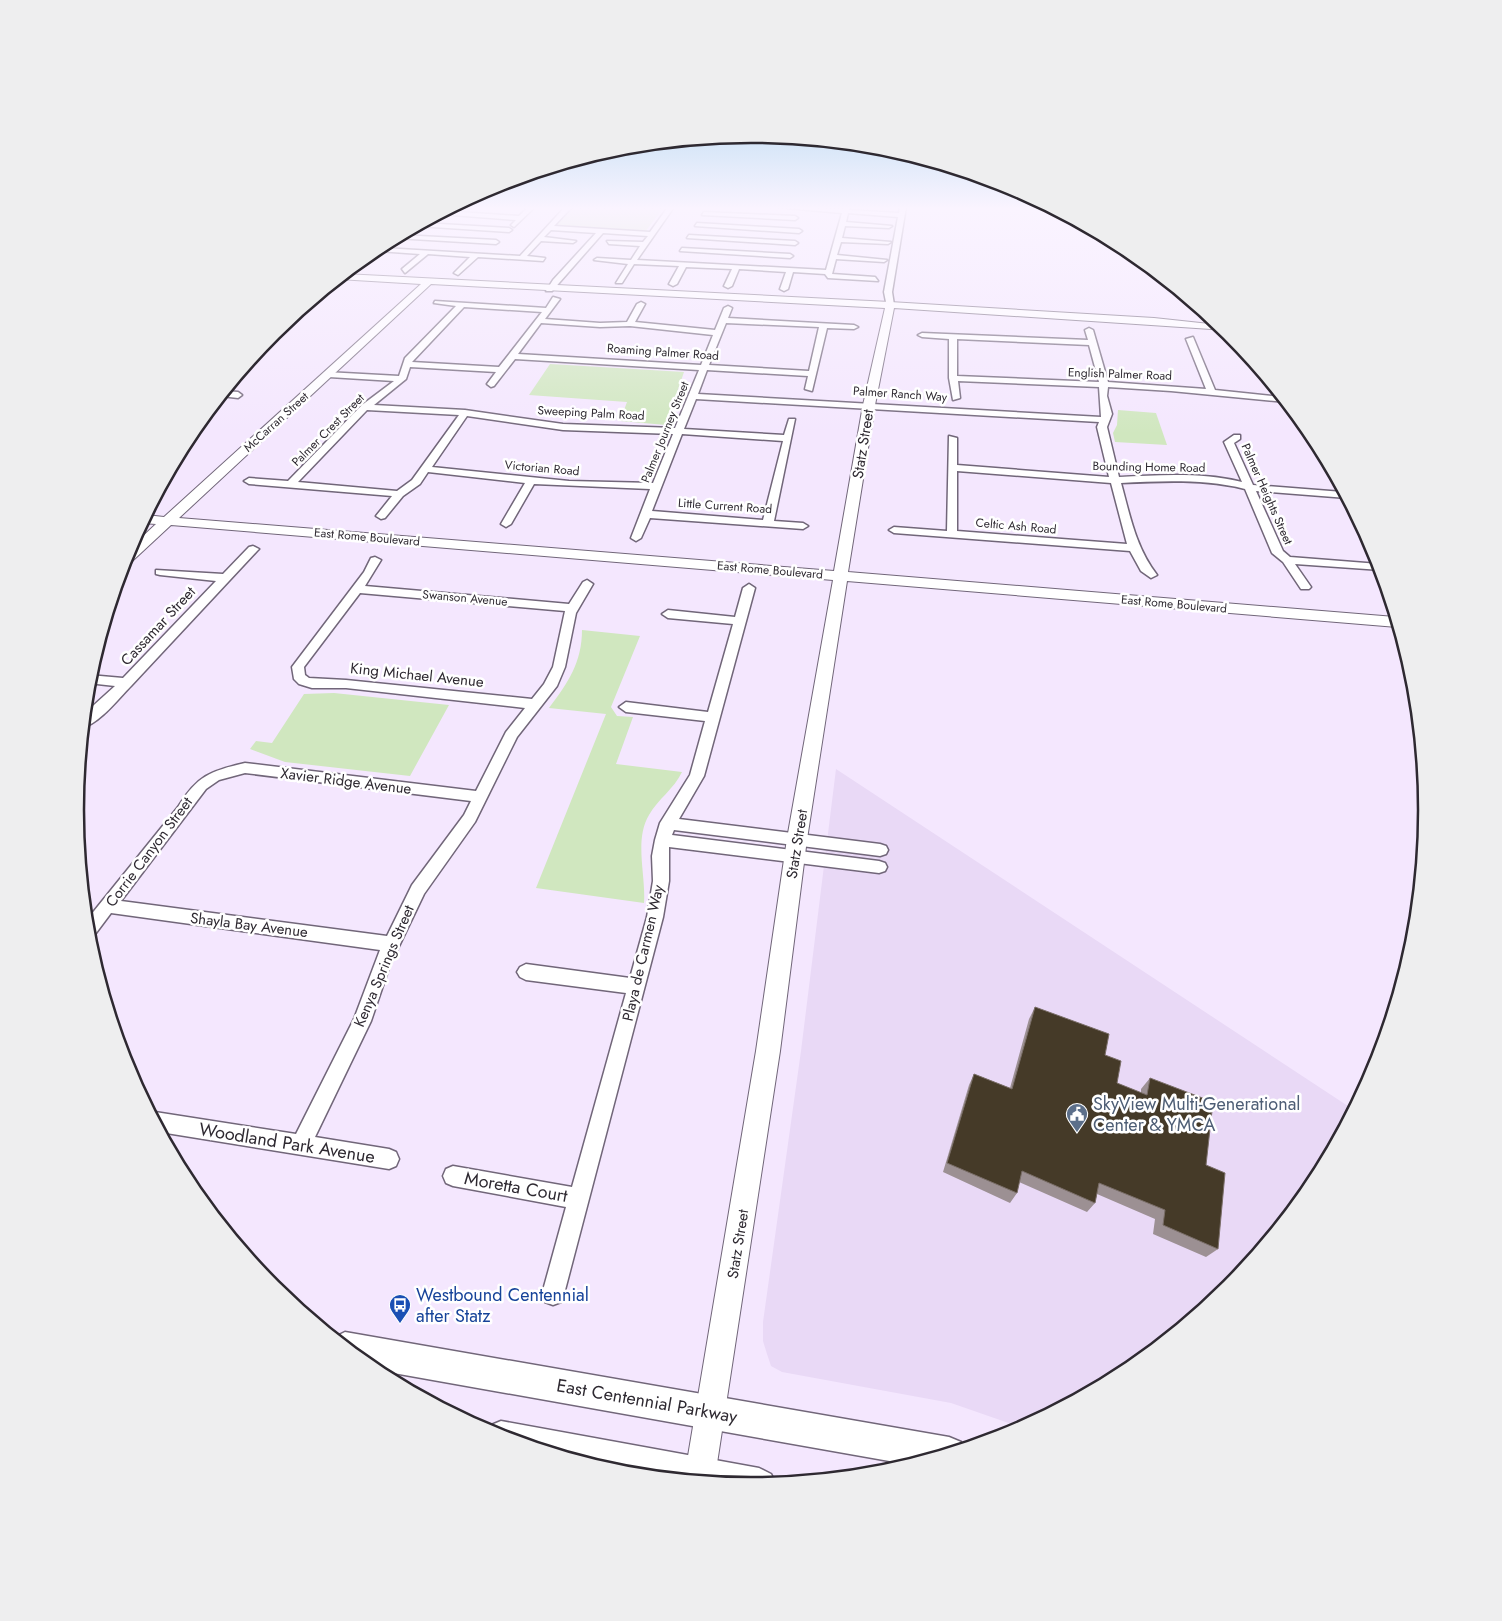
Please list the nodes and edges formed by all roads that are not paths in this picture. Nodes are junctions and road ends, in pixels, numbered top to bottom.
1 (428, 282) edge
2 (439, 283) edge
3 (554, 283) edge
4 (567, 283) edge
5 (730, 283) edge
6 (785, 283) edge
7 (890, 283) edge
8 (728, 286) dead end
9 (549, 289) junction
10 (784, 289) dead end
11 (562, 290) junction
12 (556, 299) dead end
13 (438, 304) dead end
14 (641, 304) dead end
15 (462, 305) junction
16 (890, 305) junction
17 (728, 308) dead end
18 (548, 310) junction
19 (723, 320) junction
20 (539, 321) junction
21 (630, 324) junction
22 (823, 326) junction
23 (854, 327) dead end
24 (1210, 327) edge
25 (1089, 330) dead end
26 (718, 332) junction
27 (922, 334) dead end
28 (953, 336) junction
29 (1190, 339) dead end
30 (1093, 343) junction
31 (512, 356) junction
32 (407, 364) junction
33 (704, 368) junction
34 (501, 370) junction
35 (328, 374) junction
36 (813, 374) junction
37 (953, 378) junction
38 (401, 379) junction
39 (491, 384) dead end
40 (1104, 385) junction
41 (809, 389) dead end
42 (1210, 391) junction
43 (230, 394) edge
44 (238, 395) dead end
45 (956, 398) dead end
46 (692, 399) junction
47 (1276, 400) edge
48 (365, 407) junction
49 (868, 408) junction
50 (465, 414) junction
51 (792, 421) dead end
52 (1104, 423) junction
53 (679, 431) junction
54 (1237, 437) dead end
55 (787, 438) junction
56 (952, 438) dead end
57 (952, 468) junction
58 (425, 470) junction
59 (1115, 480) junction
60 (531, 481) junction
61 (249, 482) dead end
62 (290, 485) junction
63 (656, 486) junction
64 (1251, 488) junction
65 (399, 494) junction
66 (1338, 494) edge
67 (645, 514) junction
68 (381, 516) dead end
69 (151, 520) edge
70 (167, 521) junction
71 (768, 522) junction
72 (506, 524) dead end
73 (803, 526) dead end
74 (894, 530) dead end
75 (952, 535) junction
76 (636, 538) dead end
77 (138, 548) edge
78 (1136, 548) junction
79 (253, 549) dead end
80 (375, 560) dead end
81 (1287, 560) junction
82 (1371, 566) edge
83 (160, 572) dead end
84 (842, 576) junction
85 (1151, 576) dead end
86 (225, 578) junction
87 (587, 584) dead end
88 (1305, 587) dead end
89 (749, 588) dead end
90 (358, 589) junction
91 (573, 608) junction
92 (668, 614) dead end
93 (740, 621) junction
94 (1391, 621) edge
95 (97, 680) edge
96 (126, 683) junction
97 (534, 704) junction
98 (626, 706) dead end
99 (90, 717) edge
100 (714, 717) junction
101 (213, 775) joint
102 (480, 797) junction
103 (668, 823) junction
104 (663, 840) junction
105 (796, 848) junction
106 (880, 850) dead end
107 (879, 867) dead end
108 (107, 906) junction
109 (94, 923) edge
110 (392, 944) junction
111 (526, 972) dead end
112 (636, 988) junction
113 (162, 1123) edge
114 (301, 1145) junction
115 (389, 1159) dead end
116 (453, 1176) dead end
117 (578, 1198) junction
118 (553, 1294) dead end
119 (360, 1351) edge
120 (711, 1412) junction
121 (565, 1451) edge
122 (935, 1452) edge
123 (675, 1473) edge
124 (700, 1475) edge

1 - 35 street, McCarran Street
2 - 9 street
3 - 9 street
4 - 11 street
5 - 8 street
6 - 10 street
7 - 16 street, Statz Street
9 - 11 street
11 - 16 street
12 - 18 street
13 - 15 street
14 - 21 street
15 - 18 street
15 - 32 street
16 - 24 street
16 - 49 street, Statz Street
17 - 19 street, Palmer Journey Street
18 - 20 street
19 - 22 street
19 - 26 street, Palmer Journey Street
20 - 21 street
20 - 31 street
21 - 26 street
22 - 23 street
22 - 36 street
25 - 30 street
26 - 33 street, Palmer Journey Street
27 - 28 street
28 - 30 street
28 - 37 street
29 - 42 street
30 - 40 street
31 - 33 street, Roaming Palmer Road
31 - 34 street
32 - 34 street
32 - 38 street
33 - 36 street, Roaming Palmer Road
33 - 46 street, Palmer Journey Street
34 - 39 street
35 - 38 street
35 - 70 street, McCarran Street
36 - 41 street
37 - 40 street, English Palmer Road
37 - 45 street
38 - 48 street, Palmer Crest Street
40 - 42 street, English Palmer Road
40 - 52 street
42 - 47 street, English Palmer Road
43 - 44 street
46 - 49 street, Palmer Ranch Way
46 - 53 street, Palmer Journey Street
48 - 50 street, Sweeping Palm Road
48 - 62 street, Palmer Crest Street
49 - 52 street, Palmer Ranch Way
49 - 84 street, Statz Street
50 - 53 street, Sweeping Palm Road
50 - 58 street
51 - 55 street
52 - 59 street
53 - 55 street, Sweeping Palm Road
53 - 63 street, Palmer Journey Street
54 - 64 street, Palmer Heights Street
55 - 71 street
56 - 57 street
57 - 59 street, Bounding Home Road
57 - 75 street
58 - 60 street, Victorian Road
58 - 65 street
59 - 64 street, Bounding Home Road
59 - 78 street
60 - 63 street, Victorian Road
60 - 72 street
61 - 62 street
62 - 65 street
63 - 67 street, Palmer Journey Street
64 - 66 street, Bounding Home Road
64 - 81 street, Palmer Heights Street
65 - 68 street
67 - 71 street, Little Current Road
67 - 76 street, Palmer Journey Street
69 - 70 street, East Rome Boulevard
70 - 77 street, McCarran Street
70 - 84 street, East Rome Boulevard
71 - 73 street, Little Current Road
74 - 75 street, Celtic Ash Road
75 - 78 street, Celtic Ash Road
78 - 85 street
79 - 86 street, Cassamar Street
80 - 90 street
81 - 82 street
81 - 88 street, Palmer Heights Street
83 - 86 street
84 - 94 street, East Rome Boulevard
84 - 105 street, Statz Street
86 - 96 street, Cassamar Street
87 - 91 street, Kenya Springs Street
89 - 93 street, Playa de Carmen Way
90 - 91 street, Swanson Avenue
90 - 97 street, King Michael Avenue
91 - 97 street, Kenya Springs Street
92 - 93 street
93 - 100 street, Playa de Carmen Way
95 - 96 street
96 - 99 street, Cassamar Street
97 - 102 street, Kenya Springs Street
98 - 100 street
100 - 103 street, Playa de Carmen Way
101 - 102 street, Xavier Ridge Avenue
101 - 108 street, Corrie Canyon Street
102 - 110 street, Kenya Springs Street
103 - 104 street, Playa de Carmen Way
103 - 105 street
104 - 105 street
104 - 112 street, Playa de Carmen Way
105 - 106 street
105 - 107 street
105 - 120 street, Statz Street
108 - 109 street, Corrie Canyon Street
108 - 110 street, Shayla Bay Avenue
110 - 114 street, Kenya Springs Street
111 - 112 street
112 - 117 street, Playa de Carmen Way
113 - 114 street, Woodland Park Avenue
114 - 115 street, Woodland Park Avenue
116 - 117 street, Moretta Court
117 - 118 street, Playa de Carmen Way
119 - 120 main road, East Centennial Parkway
120 - 122 main road, East Centennial Parkway
120 - 124 street, Statz Street
121 - 123 main road

